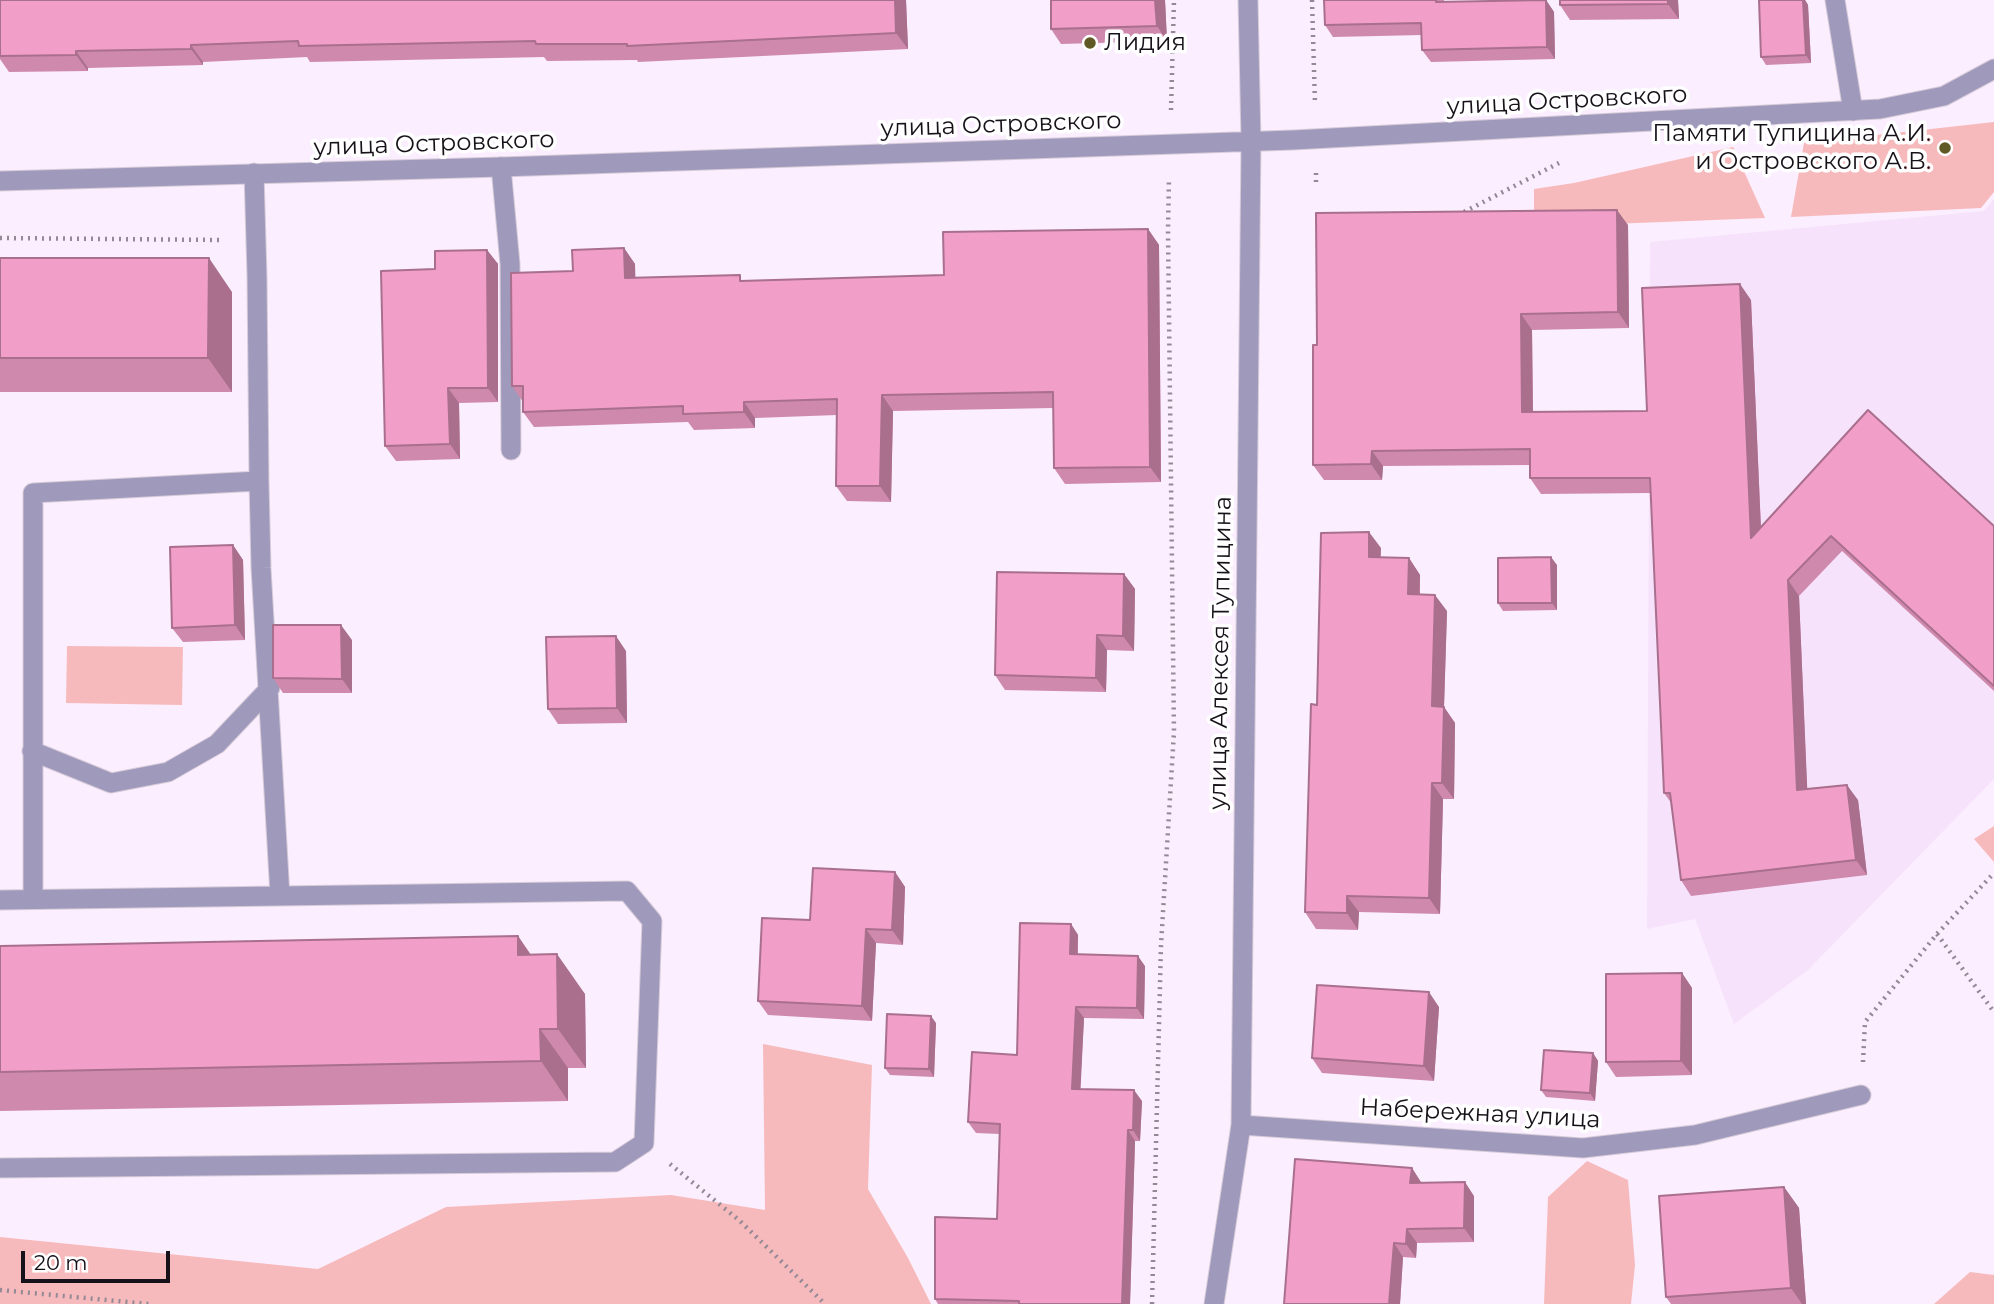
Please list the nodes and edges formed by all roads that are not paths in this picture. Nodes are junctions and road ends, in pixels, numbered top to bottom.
1 (1248, 0) edge
2 (1835, 0) edge
3 (1994, 68) edge
4 (1853, 111) junction
5 (1251, 141) junction
6 (501, 167) junction
7 (254, 173) junction
8 (0, 181) edge
9 (511, 450) dead end
10 (259, 481) junction
11 (270, 688) junction
12 (32, 751) junction
13 (280, 896) junction
14 (0, 900) edge
15 (33, 900) junction
16 (1861, 1096) road end
17 (1241, 1125) junction
18 (0, 1168) edge
19 (1214, 1304) edge

1 - 5 street, улица Алексея Тупицина
2 - 4 street
3 - 4 street, улица Островского
4 - 5 street, улица Островского
5 - 6 street, улица Островского
5 - 17 street, улица Алексея Тупицина
6 - 7 street, улица Островского
6 - 9 street
7 - 8 street, улица Островского
7 - 10 street
10 - 11 street
10 - 12 street
11 - 12 street
11 - 13 street
12 - 15 street
13 - 15 street
13 - 18 street
14 - 15 street
16 - 17 street, Набережная улица
17 - 19 street, улица Алексея Тупицина

